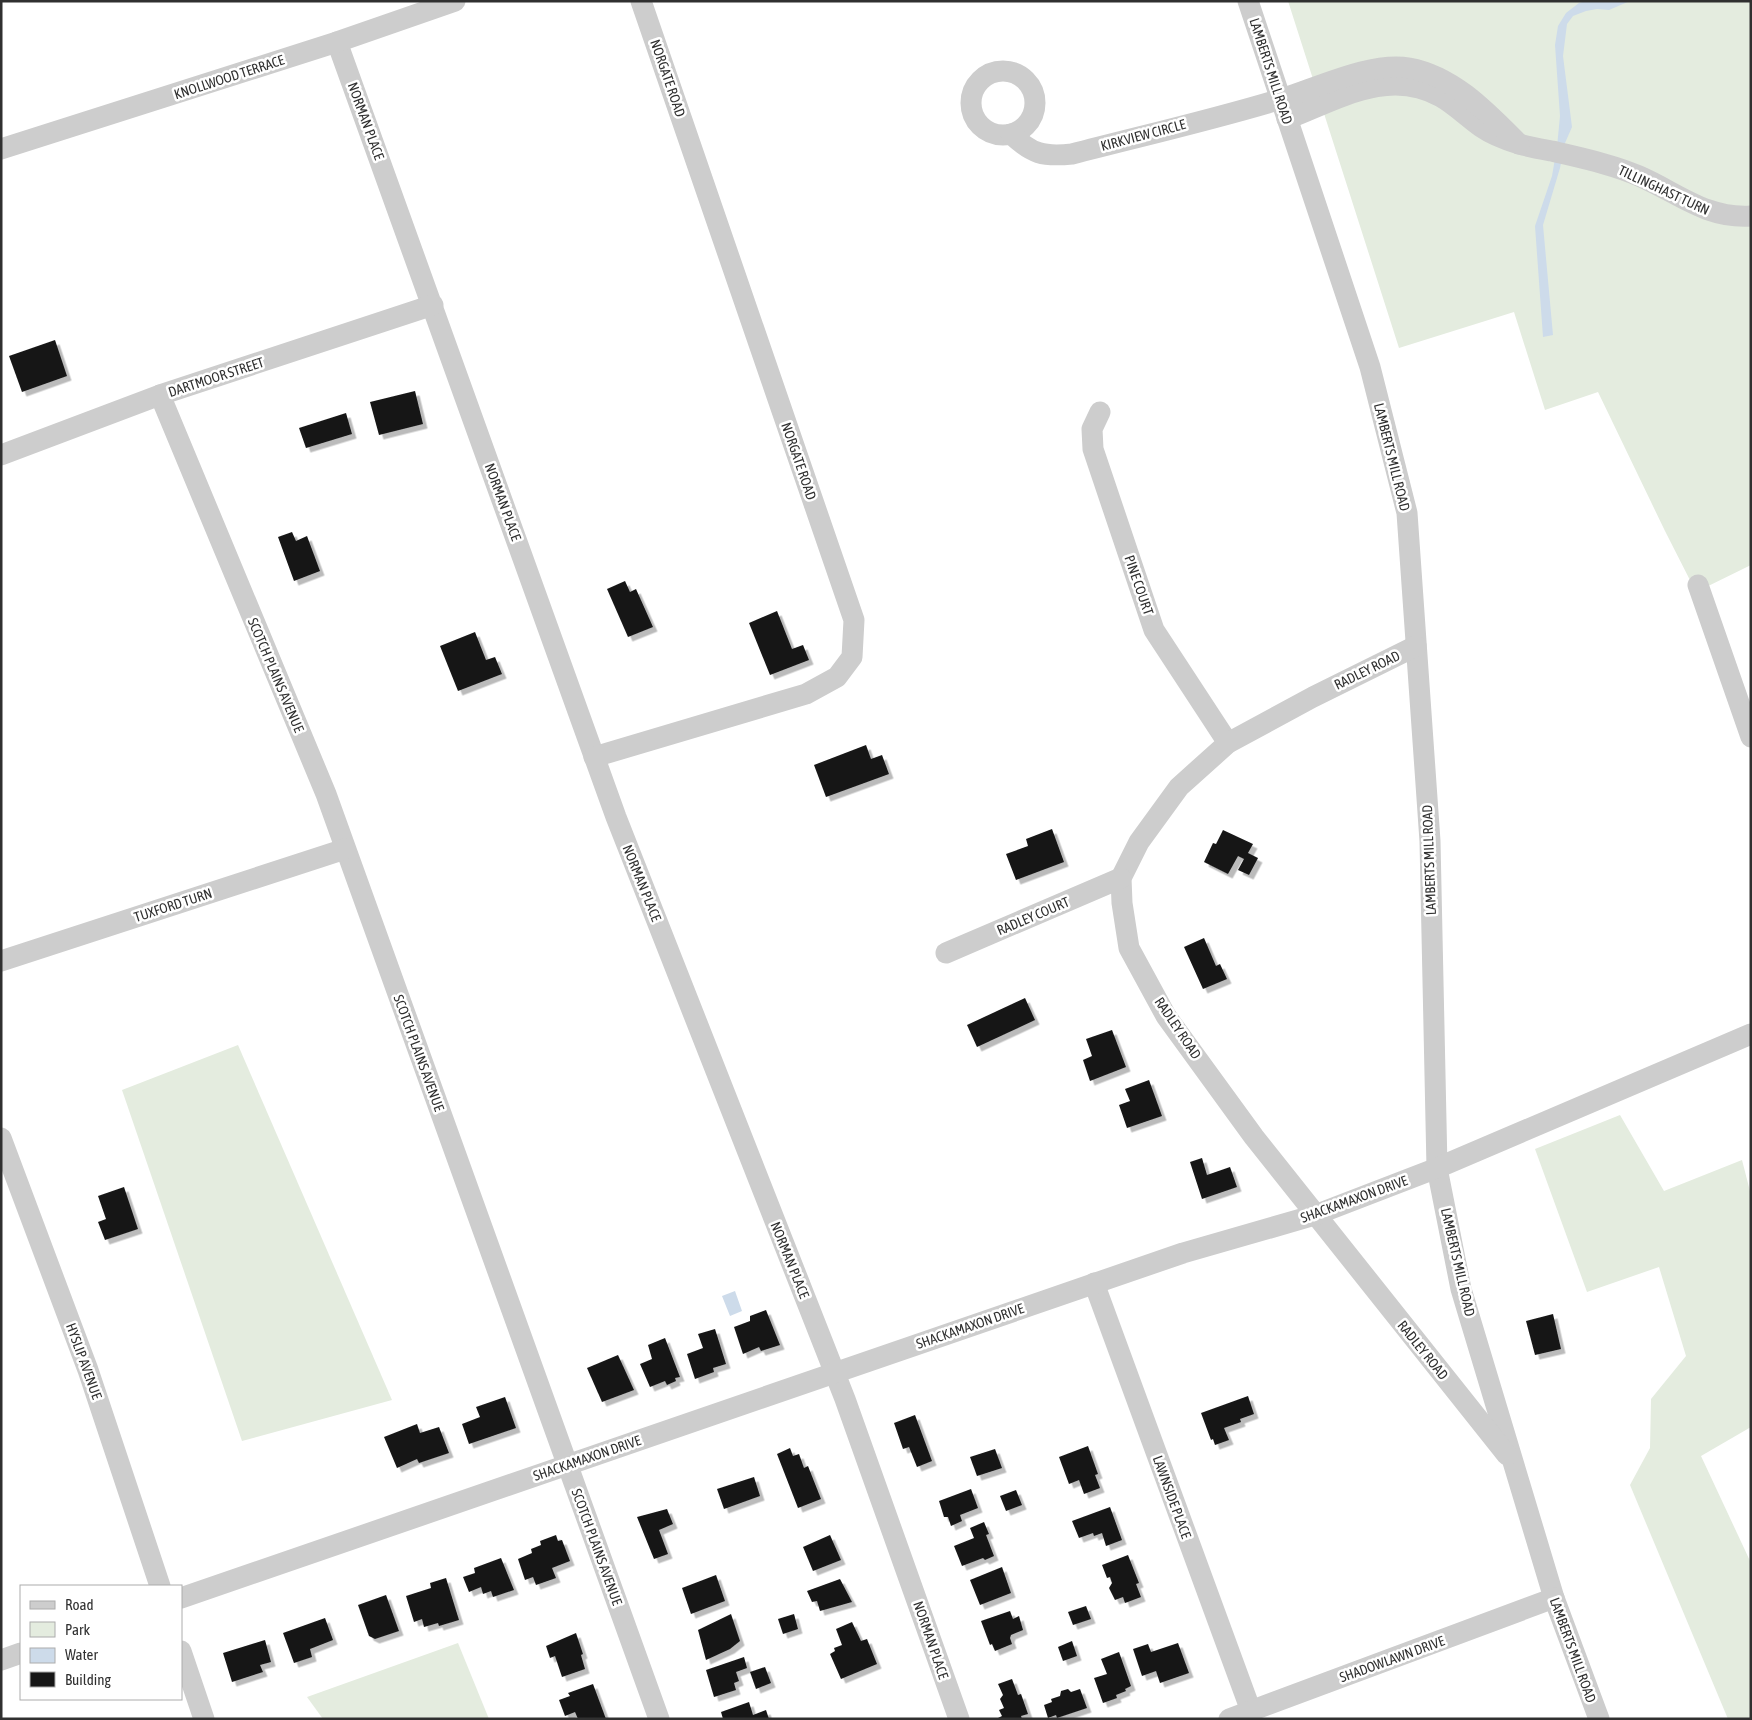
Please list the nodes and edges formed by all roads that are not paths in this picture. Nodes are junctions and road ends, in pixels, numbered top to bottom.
1 (455, 1) edge
2 (641, 1) edge
3 (1248, 1) edge
4 (338, 42) junction
5 (1281, 99) junction
6 (1287, 119) junction
7 (1011, 134) dead end
8 (1519, 144) junction
9 (1, 149) edge
10 (1751, 216) edge
11 (433, 305) junction
12 (160, 395) junction
13 (1100, 412) dead end
14 (1, 455) edge
15 (1698, 585) dead end
16 (1416, 646) junction
17 (1751, 737) edge
18 (1228, 743) junction
19 (594, 757) junction
20 (345, 849) junction
21 (1121, 878) junction
22 (946, 953) dead end
23 (1, 961) edge
24 (1751, 1034) edge
25 (1, 1138) edge
26 (1437, 1168) junction
27 (1315, 1215) junction
28 (1094, 1283) junction
29 (835, 1373) junction
30 (1514, 1464) junction
31 (567, 1465) junction
32 (160, 1585) edge
33 (182, 1598) edge
34 (1554, 1598) junction
35 (20, 1653) edge
36 (182, 1654) edge
37 (1, 1660) edge
38 (1251, 1711) junction
39 (204, 1719) edge
40 (659, 1719) edge
41 (959, 1719) edge
42 (1229, 1719) edge
43 (1599, 1719) edge

1 - 4 street, KNOLLWOOD TERRACE
2 - 19 street, NORGATE ROAD
3 - 5 street, LAMBERTS MILL ROAD
4 - 9 street, KNOLLWOOD TERRACE
4 - 11 street, NORMAN PLACE
5 - 6 street, LAMBERTS MILL ROAD
5 - 7 street, KIRKVIEW CIRCLE
5 - 8 street
6 - 8 street, TILLINGHAST TURN
6 - 16 street, LAMBERTS MILL ROAD
8 - 10 street, TILLINGHAST TURN
11 - 12 street, DARTMOOR STREET
11 - 19 street, NORMAN PLACE
12 - 14 street, DARTMOOR STREET
12 - 20 street, SCOTCH PLAINS AVENUE
13 - 18 street, PINE COURT
15 - 17 street
16 - 18 street, RADLEY ROAD
16 - 26 street, LAMBERTS MILL ROAD
18 - 21 street, RADLEY ROAD
19 - 29 street, NORMAN PLACE
20 - 23 street, TUXFORD TURN
20 - 31 street, SCOTCH PLAINS AVENUE
21 - 22 street, RADLEY COURT
21 - 27 street, RADLEY ROAD
24 - 26 street, SHACKAMAXON DRIVE
25 - 32 street, HYSLIP AVENUE
26 - 27 street, SHACKAMAXON DRIVE
26 - 30 street, LAMBERTS MILL ROAD
27 - 28 street, SHACKAMAXON DRIVE
27 - 30 street, RADLEY ROAD
28 - 29 street, SHACKAMAXON DRIVE
28 - 38 street, LAWNSIDE PLACE
29 - 31 street, SHACKAMAXON DRIVE
29 - 41 street, NORMAN PLACE
30 - 34 street, LAMBERTS MILL ROAD
31 - 33 street, SHACKAMAXON DRIVE
31 - 40 street, SCOTCH PLAINS AVENUE
34 - 38 street, SHADOWLAWN DRIVE
34 - 43 street, LAMBERTS MILL ROAD
35 - 37 street
36 - 39 street
38 - 42 street, SHADOWLAWN DRIVE

